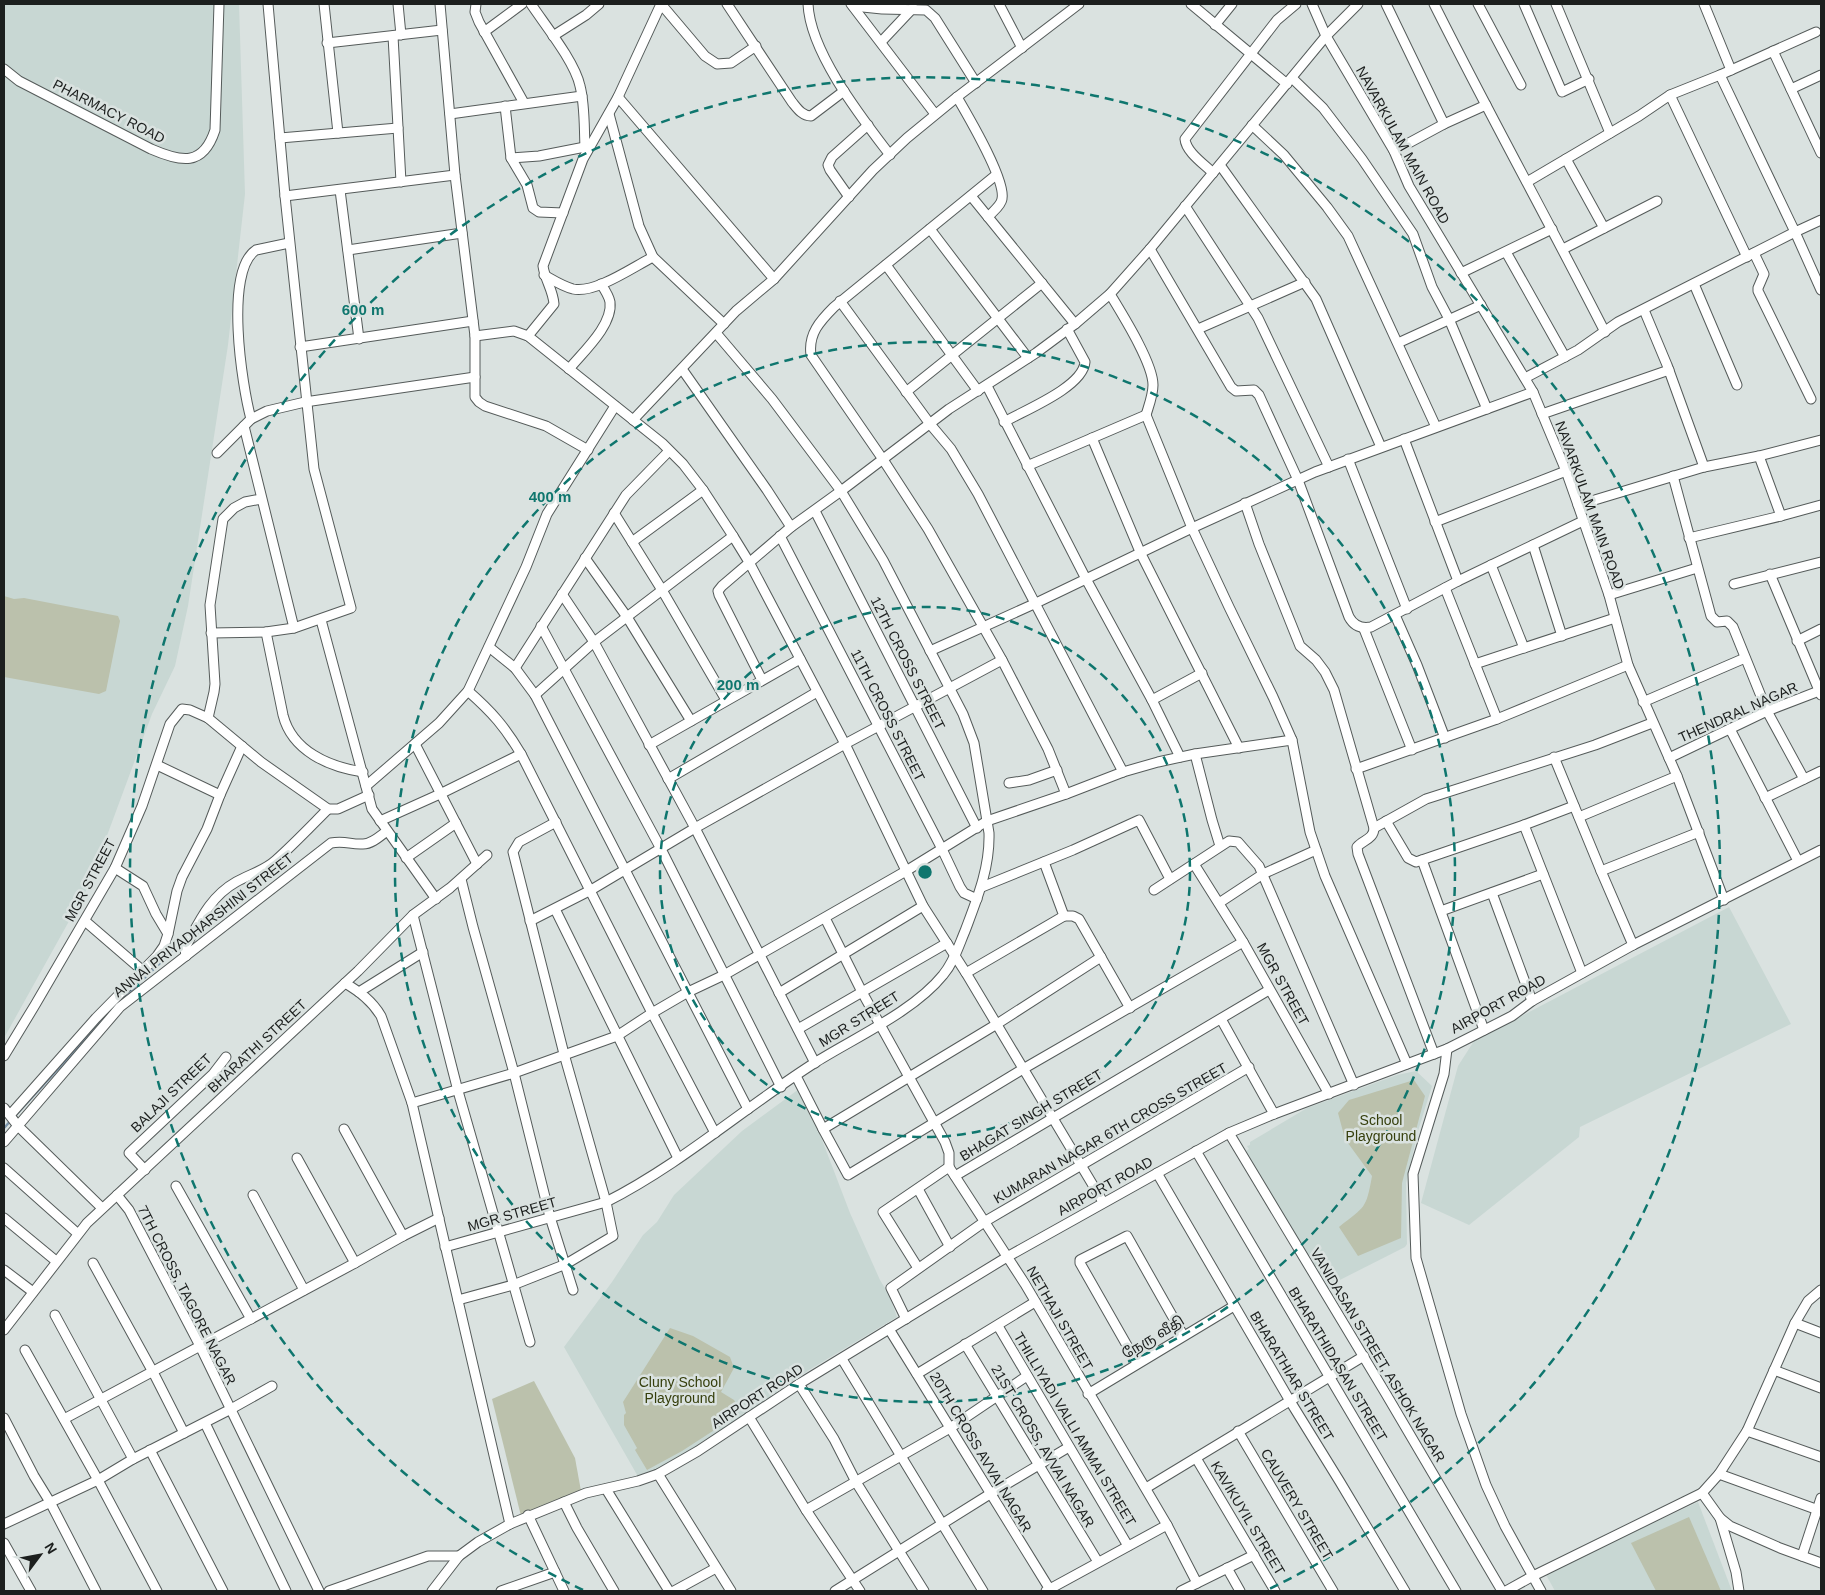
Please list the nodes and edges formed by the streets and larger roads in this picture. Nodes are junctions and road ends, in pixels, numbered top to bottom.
1 (219, 4) edge
2 (268, 4) edge
3 (324, 4) edge
4 (398, 4) edge
5 (440, 4) edge
6 (476, 4) edge
7 (522, 4) edge
8 (531, 4) edge
9 (600, 4) edge
10 (661, 4) edge
11 (727, 4) edge
12 (808, 4) edge
13 (999, 4) edge
14 (1079, 4) edge
15 (1191, 4) edge
16 (1232, 4) edge
17 (1296, 4) edge
18 (1312, 4) edge
19 (1358, 4) edge
20 (1386, 4) edge
21 (1434, 4) edge
22 (1478, 4) edge
23 (1524, 4) edge
24 (1556, 4) edge
25 (1704, 4) edge
26 (852, 5) edge
27 (915, 7) edge
28 (1066, 8) edge
29 (1215, 25) junction
30 (442, 30) junction
31 (484, 32) junction
32 (1816, 32) dead end
33 (397, 35) junction
34 (553, 36) junction
35 (1326, 36) junction
36 (881, 42) junction
37 (327, 43) junction
38 (756, 46) junction
39 (1022, 48) junction
40 (1773, 51) junction
41 (1250, 53) junction
42 (4, 69) edge
43 (1732, 70) junction
44 (1720, 75) junction
45 (1821, 75) edge
46 (1589, 79) junction
47 (1290, 81) junction
48 (976, 83) junction
49 (1521, 85) dead end
50 (1791, 89) junction
51 (844, 91) junction
52 (1670, 95) junction
53 (582, 96) junction
54 (618, 97) junction
55 (957, 97) junction
56 (524, 103) junction
57 (1486, 105) junction
58 (505, 106) junction
59 (450, 114) junction
60 (609, 114) junction
61 (935, 114) junction
62 (1444, 124) junction
63 (868, 125) junction
64 (1252, 125) junction
65 (398, 128) junction
66 (338, 133) junction
67 (1610, 133) junction
68 (280, 138) junction
69 (588, 147) junction
70 (1394, 151) junction
71 (1821, 153) edge
72 (890, 155) junction
73 (511, 158) junction
74 (1566, 159) junction
75 (1220, 164) junction
76 (1213, 173) junction
77 (455, 175) junction
78 (996, 175) junction
79 (400, 182) junction
80 (1528, 182) junction
81 (340, 190) junction
82 (284, 196) junction
83 (971, 196) junction
84 (849, 197) junction
85 (1657, 201) dead end
86 (1185, 206) junction
87 (563, 213) junction
88 (988, 217) junction
89 (1821, 220) edge
90 (1604, 228) junction
91 (930, 229) junction
92 (1552, 230) junction
93 (1795, 232) junction
94 (462, 233) junction
95 (289, 243) junction
96 (1150, 249) junction
97 (348, 250) junction
98 (1563, 250) junction
99 (1506, 252) junction
100 (1750, 255) junction
101 (653, 257) junction
102 (886, 264) junction
103 (1461, 273) junction
104 (544, 275) junction
105 (774, 279) junction
106 (1306, 282) junction
107 (1042, 283) junction
108 (602, 284) junction
109 (1694, 284) junction
110 (1821, 290) edge
111 (1110, 294) junction
112 (840, 301) junction
113 (1251, 305) junction
114 (1481, 305) junction
115 (1644, 310) junction
116 (997, 319) junction
117 (1449, 320) junction
118 (473, 322) junction
119 (724, 324) junction
120 (1071, 327) junction
121 (1198, 329) junction
122 (1605, 332) junction
123 (716, 333) junction
124 (475, 336) junction
125 (528, 336) junction
126 (359, 339) junction
127 (1398, 343) junction
128 (300, 347) junction
129 (952, 356) junction
130 (1565, 357) junction
131 (1028, 358) junction
132 (569, 369) junction
133 (682, 369) junction
134 (1669, 370) junction
135 (476, 377) junction
136 (1525, 378) junction
137 (1737, 385) dead end
138 (986, 386) junction
139 (978, 391) junction
140 (906, 392) junction
141 (1533, 392) junction
142 (1810, 399) dead end
143 (305, 402) junction
144 (615, 406) junction
145 (1487, 409) junction
146 (1542, 414) junction
147 (1146, 415) junction
148 (251, 419) junction
149 (633, 420) junction
150 (1004, 422) junction
151 (930, 424) junction
152 (244, 426) junction
153 (1436, 427) junction
154 (1092, 438) junction
155 (1404, 439) junction
156 (1821, 440) edge
157 (1381, 448) junction
158 (588, 450) junction
159 (669, 451) junction
160 (218, 453) dead end
161 (1759, 456) junction
162 (882, 458) junction
163 (1348, 459) junction
164 (1027, 466) junction
165 (1329, 467) junction
166 (1704, 467) junction
167 (1566, 471) junction
168 (1673, 476) junction
169 (1298, 480) junction
170 (703, 490) junction
171 (841, 491) junction
172 (261, 499) junction
173 (1245, 503) junction
174 (1578, 505) junction
175 (1821, 505) edge
176 (815, 510) junction
177 (614, 513) junction
178 (1781, 516) junction
179 (1583, 521) junction
180 (1435, 522) junction
181 (791, 527) junction
182 (1192, 528) junction
183 (733, 536) junction
184 (780, 536) junction
185 (1689, 538) junction
186 (632, 542) junction
187 (1533, 545) junction
188 (1141, 554) junction
189 (585, 558) junction
190 (750, 562) junction
191 (1821, 562) edge
192 (1491, 565) junction
193 (1697, 568) junction
194 (1770, 574) junction
195 (1086, 579) junction
196 (1458, 581) junction
197 (1734, 584) dead end
198 (1445, 588) junction
199 (662, 590) junction
200 (562, 594) junction
201 (1609, 594) junction
202 (1034, 604) junction
203 (1407, 609) junction
204 (1395, 615) junction
205 (627, 617) junction
206 (1615, 618) junction
207 (321, 620) junction
208 (541, 626) junction
209 (984, 626) junction
210 (294, 628) junction
211 (1364, 629) junction
212 (1821, 629) edge
213 (266, 632) junction
214 (212, 633) junction
215 (1562, 636) junction
216 (594, 642) junction
217 (1797, 642) junction
218 (489, 647) junction
219 (1524, 648) junction
220 (930, 651) junction
221 (1746, 658) junction
222 (800, 659) junction
223 (1002, 660) junction
224 (1475, 664) junction
225 (1628, 665) junction
226 (515, 668) junction
227 (565, 669) junction
228 (1202, 673) junction
229 (762, 680) junction
230 (950, 688) junction
231 (468, 691) junction
232 (817, 692) junction
233 (1820, 693) edge
234 (534, 695) junction
235 (726, 700) junction
236 (1152, 700) junction
237 (1642, 702) junction
238 (915, 706) junction
239 (1767, 711) junction
240 (208, 718) junction
241 (1497, 719) junction
242 (691, 721) junction
243 (1652, 723) junction
244 (878, 726) junction
245 (1730, 729) junction
246 (1445, 738) junction
247 (1292, 740) junction
248 (415, 744) junction
249 (845, 744) junction
250 (649, 745) junction
251 (242, 746) junction
252 (1239, 748) junction
253 (1412, 750) junction
254 (521, 754) junction
255 (1195, 754) junction
256 (1180, 757) junction
257 (1554, 757) junction
258 (1669, 758) junction
259 (157, 765) junction
260 (1356, 769) junction
261 (1057, 770) junction
262 (1821, 771) edge
263 (363, 772) junction
264 (1123, 772) junction
265 (1677, 776) junction
266 (668, 779) junction
267 (1804, 779) junction
268 (1009, 783) dead end
269 (368, 791) junction
270 (220, 794) junction
271 (440, 794) junction
272 (1066, 794) junction
273 (1766, 798) junction
274 (1574, 806) junction
275 (328, 809) junction
276 (1579, 817) junction
277 (1386, 820) junction
278 (380, 821) junction
279 (987, 821) junction
280 (556, 822) junction
281 (456, 823) junction
282 (1524, 825) junction
283 (695, 828) junction
284 (977, 828) junction
285 (1374, 828) junction
286 (387, 831) junction
287 (1699, 832) junction
288 (1220, 846) junction
289 (662, 849) junction
290 (942, 849) junction
291 (1316, 850) junction
292 (1821, 850) edge
293 (487, 855) dead end
294 (406, 858) junction
295 (1422, 860) junction
296 (1798, 861) junction
297 (1044, 862) junction
298 (477, 864) junction
299 (1194, 864) junction
300 (115, 868) junction
301 (625, 871) junction
302 (906, 871) junction
303 (1600, 871) junction
304 (1262, 874) junction
305 (1543, 874) junction
306 (461, 879) junction
307 (1170, 879) junction
308 (982, 887) junction
309 (591, 890) junction
310 (1154, 890) dead end
311 (1492, 893) junction
312 (436, 899) junction
313 (977, 899) junction
314 (1724, 900) junction
315 (1219, 902) junction
316 (923, 906) junction
317 (555, 908) junction
318 (1441, 911) junction
319 (413, 915) junction
320 (1064, 916) junction
321 (824, 918) junction
322 (84, 921) junction
323 (530, 921) junction
324 (168, 934) junction
325 (947, 942) junction
326 (1243, 942) junction
327 (1633, 945) junction
328 (422, 952) junction
329 (843, 954) junction
330 (955, 955) junction
331 (186, 956) junction
332 (759, 956) junction
333 (1101, 957) junction
334 (143, 971) junction
335 (966, 973) junction
336 (1582, 973) junction
337 (724, 975) junction
338 (345, 983) junction
339 (1269, 990) junction
340 (359, 992) junction
341 (688, 992) junction
342 (862, 992) junction
343 (779, 993) junction
344 (1532, 1001) junction
345 (1130, 1008) junction
346 (652, 1013) junction
347 (1221, 1019) junction
348 (880, 1024) junction
349 (997, 1024) junction
350 (798, 1029) junction
351 (1484, 1030) junction
352 (617, 1036) junction
353 (1447, 1049) junction
354 (564, 1054) junction
355 (1434, 1054) junction
356 (4, 1056) edge
357 (226, 1057) dead end
358 (815, 1063) junction
359 (1407, 1064) junction
360 (1249, 1067) junction
361 (1023, 1068) junction
362 (514, 1073) junction
363 (796, 1076) junction
364 (910, 1077) junction
365 (1354, 1085) junction
366 (781, 1087) junction
367 (458, 1091) junction
368 (1329, 1094) junction
369 (412, 1103) junction
370 (748, 1109) junction
371 (7, 1111) edge
372 (1274, 1114) junction
373 (1053, 1118) junction
374 (935, 1122) junction
375 (18, 1126) junction
376 (344, 1129) dead end
377 (823, 1129) junction
378 (715, 1133) junction
379 (1229, 1133) junction
380 (4, 1142) edge
381 (1196, 1151) junction
382 (297, 1158) dead end
383 (678, 1158) junction
384 (1081, 1166) junction
385 (949, 1167) junction
386 (4, 1168) edge
387 (145, 1170) junction
388 (1158, 1173) junction
389 (955, 1176) junction
390 (176, 1186) dead end
391 (918, 1189) junction
392 (117, 1195) junction
393 (253, 1195) dead end
394 (606, 1202) junction
395 (1103, 1202) junction
396 (102, 1208) junction
397 (4, 1218) edge
398 (439, 1218) junction
399 (550, 1218) junction
400 (984, 1222) junction
401 (498, 1232) junction
402 (77, 1233) junction
403 (403, 1236) junction
404 (445, 1247) junction
405 (950, 1247) junction
406 (1007, 1256) junction
407 (56, 1261) junction
408 (93, 1263) dead end
409 (355, 1263) junction
410 (566, 1264) junction
411 (918, 1268) junction
412 (4, 1270) edge
413 (513, 1285) junction
414 (304, 1290) junction
415 (574, 1290) dead end
416 (1821, 1290) edge
417 (33, 1292) junction
418 (458, 1300) junction
419 (1035, 1302) junction
420 (1234, 1306) junction
421 (55, 1315) dead end
422 (251, 1319) junction
423 (906, 1319) junction
424 (1795, 1322) junction
425 (998, 1326) junction
426 (889, 1329) junction
427 (4, 1330) edge
428 (1821, 1333) edge
429 (1183, 1335) junction
430 (530, 1342) dead end
431 (965, 1344) junction
432 (200, 1346) junction
433 (25, 1350) dead end
434 (1364, 1356) junction
435 (842, 1359) junction
436 (1137, 1363) junction
437 (1774, 1370) junction
438 (153, 1372) junction
439 (917, 1374) junction
440 (1027, 1376) junction
441 (1330, 1377) junction
442 (799, 1384) junction
443 (272, 1386) dead end
444 (1821, 1388) edge
445 (1088, 1394) junction
446 (997, 1397) junction
447 (102, 1399) junction
448 (1290, 1401) junction
449 (231, 1409) junction
450 (749, 1417) junction
451 (4, 1418) edge
452 (64, 1418) junction
453 (205, 1423) junction
454 (950, 1428) junction
455 (1747, 1431) junction
456 (1238, 1432) junction
457 (184, 1433) junction
458 (1069, 1447) junction
459 (150, 1450) junction
460 (900, 1456) junction
461 (1821, 1457) edge
462 (133, 1458) junction
463 (1196, 1458) junction
464 (1039, 1466) junction
465 (658, 1474) junction
466 (1720, 1474) junction
467 (98, 1480) junction
468 (856, 1482) junction
469 (1146, 1488) junction
470 (606, 1489) junction
471 (1702, 1493) junction
472 (990, 1494) junction
473 (1821, 1498) edge
474 (50, 1502) junction
475 (564, 1502) junction
476 (806, 1510) junction
477 (1820, 1511) edge
478 (528, 1516) junction
479 (1720, 1518) junction
480 (4, 1524) edge
481 (510, 1524) junction
482 (942, 1524) junction
483 (1167, 1524) junction
484 (4, 1544) edge
485 (1128, 1546) junction
486 (898, 1551) junction
487 (1254, 1555) junction
488 (459, 1556) junction
489 (1802, 1556) junction
490 (1098, 1562) junction
491 (1821, 1563) edge
492 (716, 1568) junction
493 (1227, 1568) junction
494 (555, 1572) junction
495 (1533, 1576) junction
496 (853, 1580) junction
497 (1197, 1583) junction
498 (1047, 1590) edge
499 (31, 1591) edge
500 (96, 1591) edge
501 (157, 1591) edge
502 (223, 1591) edge
503 (286, 1591) edge
504 (318, 1591) edge
505 (329, 1591) edge
506 (431, 1591) edge
507 (501, 1591) edge
508 (564, 1591) edge
509 (614, 1591) edge
510 (670, 1591) edge
511 (674, 1591) edge
512 (731, 1591) edge
513 (835, 1591) edge
514 (860, 1591) edge
515 (924, 1591) edge
516 (982, 1591) edge
517 (1181, 1591) edge
518 (1240, 1591) edge
519 (1275, 1591) edge
520 (1333, 1591) edge
521 (1405, 1591) edge
522 (1456, 1591) edge
523 (1504, 1591) edge
524 (1542, 1591) edge
525 (1740, 1591) edge

1 - 42 street, PHARMACY ROAD
2 - 68 street
3 - 37 street
4 - 33 street
5 - 30 street
6 - 31 street
7 - 31 street
8 - 34 street
9 - 34 street
10 - 38 street
10 - 54 street
11 - 38 street
12 - 51 street
13 - 39 street
14 - 28 street
15 - 29 street
16 - 29 street
17 - 41 street
18 - 35 street, NAVARKULAM MAIN ROAD
19 - 35 street
20 - 62 street
21 - 57 street
22 - 49 street
23 - 46 street
24 - 46 street
25 - 43 street
26 - 27 street
26 - 36 street
27 - 36 street
27 - 48 street
28 - 39 street
29 - 41 street
30 - 33 street
30 - 59 street
31 - 56 street
32 - 40 street
33 - 37 street
33 - 65 street
34 - 53 street
35 - 47 street
35 - 70 street, NAVARKULAM MAIN ROAD
36 - 61 street
37 - 66 street
38 - 51 street
39 - 48 street
40 - 43 street
40 - 50 street
41 - 47 street
41 - 76 street
43 - 44 street
44 - 52 street
44 - 93 street
45 - 50 street
46 - 67 street
47 - 64 street
47 - 117 street
48 - 55 street
50 - 71 street
51 - 63 street
52 - 67 street
52 - 100 street
53 - 56 street
53 - 69 street
54 - 60 street
54 - 105 street
55 - 61 street
55 - 78 street
56 - 58 street
57 - 62 street
57 - 80 street
58 - 59 street
58 - 73 street
59 - 77 street
60 - 69 street
60 - 101 street
61 - 72 street
62 - 70 street
63 - 72 street
63 - 84 street
64 - 75 street
64 - 127 street
65 - 66 street
65 - 79 street
66 - 68 street
67 - 74 street
68 - 82 street
69 - 73 street
69 - 87 street
70 - 103 street, NAVARKULAM MAIN ROAD
72 - 84 street
73 - 87 street
74 - 80 street
74 - 90 street
75 - 76 street
75 - 106 street
76 - 86 street
77 - 79 street
77 - 94 street
78 - 83 street
78 - 88 street
79 - 81 street
80 - 92 street
81 - 82 street
81 - 97 street
82 - 95 street
83 - 88 street
83 - 91 street
84 - 105 street
85 - 90 street
86 - 96 street
86 - 113 street
87 - 104 street
88 - 107 street
89 - 93 street
90 - 98 street
91 - 102 street
91 - 116 street
92 - 98 street
92 - 99 street
93 - 100 street
93 - 110 street
94 - 97 street
94 - 118 street
95 - 128 street
95 - 148 street
96 - 111 street
96 - 121 street
97 - 126 street
98 - 122 street
99 - 103 street
99 - 130 street
100 - 109 street
100 - 142 street
101 - 108 street
101 - 119 street
102 - 112 street
102 - 129 street
103 - 114 street, NAVARKULAM MAIN ROAD
104 - 108 street
104 - 125 street
105 - 119 street
106 - 113 street
106 - 157 street
107 - 116 street
107 - 120 street
108 - 132 street
109 - 115 street
109 - 137 street
111 - 120 street
111 - 147 street
112 - 140 street
112 - 162 street
113 - 121 street
113 - 165 street
114 - 117 street
114 - 136 street, NAVARKULAM MAIN ROAD
115 - 122 street
115 - 134 street
116 - 129 street
116 - 131 street
117 - 127 street
117 - 145 street
118 - 124 street
118 - 126 street
119 - 123 street
120 - 131 street
120 - 150 street
121 - 169 street
122 - 130 street
123 - 133 street
123 - 171 street, MGR STREET
124 - 125 street
124 - 135 street
125 - 132 street
126 - 128 street
127 - 153 street
128 - 143 street
129 - 139 street
129 - 140 street
130 - 136 street
131 - 138 street
132 - 144 street
133 - 149 street
133 - 181 street
134 - 146 street
134 - 166 street
135 - 143 street
135 - 158 street
136 - 141 street, NAVARKULAM MAIN ROAD
138 - 139 street
138 - 150 street
139 - 151 street
140 - 151 street
141 - 145 street
141 - 146 street, NAVARKULAM MAIN ROAD
143 - 148 street
143 - 207 street
144 - 149 street
144 - 158 street
145 - 153 street
146 - 167 street, NAVARKULAM MAIN ROAD
147 - 154 street
147 - 182 street
148 - 152 street
149 - 159 street
150 - 164 street
151 - 162 street
151 - 202 street
152 - 160 street
152 - 172 street
153 - 155 street
154 - 164 street
154 - 188 street
155 - 157 street
155 - 180 street
156 - 161 street
157 - 163 street
158 - 218 street
159 - 170 street
159 - 177 street
161 - 166 street
161 - 178 street
162 - 171 street
162 - 209 street
163 - 165 street
163 - 203 street
164 - 195 street
165 - 169 street
166 - 168 street
167 - 174 street, NAVARKULAM MAIN ROAD
167 - 180 street
168 - 174 street
168 - 185 street
169 - 173 street
169 - 211 street
170 - 183 street
170 - 186 street
171 - 176 street
171 - 220 street, MGR STREET
172 - 210 street
172 - 214 street
173 - 182 street
173 - 260 street
174 - 179 street, NAVARKULAM MAIN ROAD
175 - 178 street
176 - 181 street
176 - 238 street, 12TH CROSS STREET
177 - 186 street
177 - 189 street
178 - 185 street
179 - 187 street
179 - 201 street, NAVARKULAM MAIN ROAD
180 - 196 street
181 - 184 street
182 - 188 street
182 - 247 street
183 - 190 street
183 - 199 street
184 - 190 street
184 - 244 street, 11TH CROSS STREET
185 - 193 street
186 - 199 street
187 - 192 street
187 - 215 street
188 - 195 street
188 - 228 street
189 - 200 street
189 - 205 street
190 - 222 street
190 - 229 street
191 - 194 street
192 - 196 street
192 - 219 street
193 - 201 street
193 - 221 street
194 - 197 street
194 - 217 street
195 - 202 street
195 - 236 street
196 - 198 street
198 - 203 street
198 - 224 street
199 - 205 street
199 - 235 street
200 - 208 street
200 - 216 street
201 - 206 street, NAVARKULAM MAIN ROAD
202 - 209 street
202 - 264 street
203 - 204 street
204 - 211 street
204 - 246 street
205 - 216 street
205 - 242 street
206 - 215 street
206 - 225 street, NAVARKULAM MAIN ROAD
207 - 210 street
207 - 263 street
208 - 226 street
208 - 227 street
209 - 220 street
209 - 223 street
210 - 213 street
211 - 253 street
212 - 217 street
213 - 214 street
213 - 263 street
214 - 240 street
215 - 219 street
216 - 227 street
216 - 250 street
217 - 233 street
218 - 226 street
218 - 231 street
219 - 224 street
220 - 230 street, MGR STREET
221 - 237 street
221 - 239 street
222 - 229 street
222 - 232 street
223 - 230 street
223 - 261 street
224 - 241 street
225 - 237 street, NAVARKULAM MAIN ROAD
225 - 241 street
226 - 234 street
227 - 234 street
227 - 289 street
228 - 236 street
228 - 252 street
229 - 235 street
230 - 238 street
230 - 279 street, MGR STREET
231 - 248 street
231 - 254 street
232 - 249 street
232 - 266 street
233 - 239 street, THENDRAL NAGAR
234 - 301 street
235 - 242 street
236 - 256 street
237 - 243 street, NAVARKULAM MAIN ROAD
238 - 244 street
238 - 284 street, 12TH CROSS STREET
239 - 245 street, THENDRAL NAGAR
239 - 267 street
240 - 251 street
240 - 259 street, MGR STREET
241 - 246 street
242 - 250 street
243 - 257 street
243 - 258 street, NAVARKULAM MAIN ROAD
244 - 249 street
244 - 290 street, 11TH CROSS STREET
245 - 258 street, THENDRAL NAGAR
245 - 273 street
246 - 253 street
247 - 252 street
247 - 291 street
248 - 269 street
248 - 271 street
249 - 283 street
249 - 302 street
250 - 266 street
251 - 270 street
251 - 275 street
252 - 255 street
253 - 260 street
254 - 271 street
254 - 280 street
255 - 256 street
255 - 288 street
256 - 264 street
257 - 274 street
257 - 277 street
258 - 265 street, NAVARKULAM MAIN ROAD
259 - 270 street
259 - 300 street, MGR STREET
260 - 285 street
261 - 268 street
261 - 272 street
262 - 267 street
263 - 269 street
264 - 272 street
265 - 276 street
265 - 287 street, NAVARKULAM MAIN ROAD
266 - 283 street
267 - 273 street
269 - 275 street
269 - 278 street
270 - 324 street
271 - 278 street
271 - 281 street
272 - 279 street
273 - 296 street
274 - 276 street
274 - 282 street
275 - 331 street
276 - 303 street
277 - 285 street
277 - 295 street
278 - 286 street
279 - 284 street
279 - 308 street, MGR STREET
280 - 309 street
280 - 323 street
281 - 294 street
281 - 298 street
282 - 295 street
282 - 305 street
283 - 289 street
283 - 332 street
284 - 290 street
285 - 355 street
286 - 294 street
286 - 331 street, ANNAI PRIYADHARSHINI STREET
287 - 303 street
287 - 314 street, NAVARKULAM MAIN ROAD
288 - 299 street
288 - 304 street
289 - 301 street
289 - 337 street
290 - 302 street
290 - 313 street, 11TH CROSS STREET
291 - 304 street
291 - 359 street
292 - 296 street, AIRPORT ROAD
293 - 298 street, BHARATHI STREET
294 - 312 street
295 - 318 street
296 - 314 street, AIRPORT ROAD
297 - 307 street
297 - 308 street
297 - 320 street
298 - 306 street, BHARATHI STREET
299 - 307 street
299 - 315 street, MGR STREET
300 - 322 street, MGR STREET
300 - 324 street
301 - 309 street
301 - 341 street
302 - 316 street
302 - 321 street
303 - 327 street
304 - 315 street
304 - 365 street
305 - 311 street
305 - 336 street
306 - 312 street, BHARATHI STREET
306 - 362 street
307 - 310 street
308 - 313 street, MGR STREET
309 - 317 street
309 - 346 street
311 - 318 street
311 - 344 street
312 - 319 street, BHARATHI STREET
313 - 330 street, MGR STREET
314 - 327 street, AIRPORT ROAD
315 - 326 street, MGR STREET
316 - 325 street
316 - 329 street
317 - 323 street
317 - 352 street
318 - 351 street
319 - 328 street
319 - 338 street, BHARATHI STREET
320 - 333 street
320 - 335 street
321 - 329 street
321 - 332 street
322 - 334 street
322 - 356 street, MGR STREET
323 - 354 street
324 - 334 street
325 - 330 street
325 - 342 street
326 - 339 street, MGR STREET
326 - 345 street
327 - 336 street, AIRPORT ROAD
328 - 340 street
328 - 367 street
329 - 342 street
329 - 343 street
330 - 335 street
330 - 348 street, MGR STREET
331 - 375 street, ANNAI PRIYADHARSHINI STREET
332 - 337 street
332 - 343 street
333 - 345 street
333 - 349 street
334 - 371 street
335 - 349 street
336 - 344 street, AIRPORT ROAD
337 - 341 street
337 - 366 street
338 - 340 street
338 - 387 street, BHARATHI STREET
339 - 347 street, BHAGAT SINGH STREET
339 - 368 street, MGR STREET
340 - 369 street
341 - 346 street
341 - 370 street
342 - 348 street
342 - 350 street
343 - 350 street
344 - 351 street, AIRPORT ROAD
345 - 361 street
346 - 352 street
346 - 378 street
347 - 360 street
347 - 373 street, BHAGAT SINGH STREET
348 - 358 street, MGR STREET
348 - 364 street
349 - 361 street
349 - 364 street
350 - 358 street
351 - 353 street, AIRPORT ROAD
352 - 354 street
352 - 383 street
353 - 355 street, AIRPORT ROAD
353 - 495 street
354 - 362 street
354 - 394 street
355 - 359 street, AIRPORT ROAD
357 - 387 street, BALAJI STREET
358 - 363 street, MGR STREET
359 - 365 street, AIRPORT ROAD
360 - 372 street
360 - 384 street, KUMARAN NAGAR 6TH CROSS STREET
361 - 373 street
361 - 374 street
362 - 367 street
362 - 399 street
363 - 366 street, MGR STREET
363 - 377 street
364 - 374 street
364 - 377 street
365 - 368 street, AIRPORT ROAD
366 - 370 street, MGR STREET
367 - 369 street
367 - 401 street
368 - 372 street, AIRPORT ROAD
369 - 398 street
370 - 378 street, MGR STREET
371 - 375 street
372 - 379 street, AIRPORT ROAD
373 - 384 street
373 - 389 street, BHAGAT SINGH STREET
374 - 377 street
374 - 385 street
375 - 380 street, ANNAI PRIYADHARSHINI STREET
375 - 396 street
376 - 403 street
378 - 383 street, MGR STREET
379 - 381 street, AIRPORT ROAD
379 - 434 street, VANIDASAN STREET, ASHOK NAGAR
381 - 388 street, AIRPORT ROAD
381 - 441 street, BHARATHIDASAN STREET
382 - 409 street
383 - 394 street, MGR STREET
384 - 395 street
384 - 400 street, KUMARAN NAGAR 6TH CROSS STREET
385 - 389 street
385 - 391 street
386 - 402 street
387 - 392 street, BHARATHI STREET
388 - 395 street, AIRPORT ROAD
388 - 420 street, BHARATHIAR STREET
389 - 400 street, BHAGAT SINGH STREET
390 - 422 street
391 - 405 street
391 - 411 street
392 - 396 street, BHARATHI STREET
392 - 432 street, 7TH CROSS, TAGORE NAGAR
393 - 414 street
394 - 399 street, MGR STREET
394 - 410 street
395 - 406 street, AIRPORT ROAD
396 - 402 street, BHARATHI STREET
397 - 407 street
398 - 403 street
398 - 404 street
399 - 401 street, MGR STREET
399 - 410 street
400 - 405 street
400 - 406 street, BHAGAT SINGH STREET
401 - 404 street, MGR STREET
401 - 413 street
402 - 407 street, BHARATHI STREET
403 - 409 street
404 - 418 street
405 - 411 street
406 - 419 street, NETHAJI STREET
406 - 423 street, AIRPORT ROAD
407 - 417 street, BHARATHI STREET
408 - 438 street
409 - 414 street
410 - 413 street
410 - 415 street
411 - 423 street
412 - 417 street
413 - 418 street
413 - 430 street
414 - 422 street
416 - 424 street
417 - 427 street, BHARATHI STREET
418 - 481 street
419 - 425 street
419 - 445 street, NETHAJI STREET
420 - 429 street, நேரு வீதி
420 - 448 street, BHARATHIAR STREET
421 - 447 street
422 - 432 street
423 - 426 street, AIRPORT ROAD
424 - 428 street
424 - 437 street
425 - 431 street
425 - 440 street, THILLIYADI VALLI AMMAI STREET
426 - 435 street, AIRPORT ROAD
426 - 439 street, 20TH CROSS AVVAI NAGAR
429 - 436 street, நேரு வீதி
429 - 436 street
431 - 439 street
431 - 446 street, 21ST CROSS, AVVAI NAGAR
432 - 438 street
432 - 449 street, 7TH CROSS, TAGORE NAGAR
433 - 452 street
434 - 441 street
434 - 523 street, VANIDASAN STREET, ASHOK NAGAR
435 - 442 street, AIRPORT ROAD
435 - 460 street
436 - 445 street, நேரு வீதி
437 - 444 street
437 - 455 street
438 - 447 street
438 - 457 street
439 - 454 street, 20TH CROSS AVVAI NAGAR
440 - 446 street
440 - 458 street, THILLIYADI VALLI AMMAI STREET
441 - 448 street
441 - 522 street, BHARATHIDASAN STREET
442 - 450 street, AIRPORT ROAD
442 - 468 street
443 - 449 street
445 - 469 street, NETHAJI STREET
446 - 454 street
446 - 464 street, 21ST CROSS, AVVAI NAGAR
447 - 452 street
447 - 462 street
448 - 456 street
448 - 521 street, BHARATHIAR STREET
449 - 453 street
449 - 504 street, 7TH CROSS, TAGORE NAGAR
450 - 465 street, AIRPORT ROAD
450 - 476 street
451 - 474 street
452 - 467 street
453 - 457 street
453 - 503 street
454 - 460 street
454 - 472 street, 20TH CROSS AVVAI NAGAR
455 - 461 street
455 - 466 street
456 - 463 street
456 - 520 street, CAUVERY STREET
457 - 459 street
458 - 464 street
458 - 485 street, THILLIYADI VALLI AMMAI STREET
459 - 462 street
459 - 502 street
460 - 468 street
460 - 482 street
462 - 467 street
463 - 469 street
463 - 487 street, KAVIKUYIL STREET
464 - 472 street
464 - 490 street, 21ST CROSS, AVVAI NAGAR
465 - 470 street, AIRPORT ROAD
465 - 492 street
466 - 471 street
466 - 477 street
467 - 474 street
467 - 501 street
468 - 476 street
468 - 486 street
469 - 483 street, NETHAJI STREET
470 - 475 street, AIRPORT ROAD
470 - 510 street
471 - 479 street
471 - 495 street
472 - 482 street
472 - 498 street, 20TH CROSS AVVAI NAGAR
473 - 477 street
474 - 480 street
474 - 500 street
475 - 478 street, AIRPORT ROAD
475 - 509 street
476 - 496 street
477 - 489 street
478 - 481 street, AIRPORT ROAD
478 - 494 street
479 - 489 street
479 - 525 street
481 - 488 street, AIRPORT ROAD
482 - 486 street
482 - 516 street
483 - 485 street
483 - 497 street, NETHAJI STREET
484 - 499 street
485 - 490 street
486 - 496 street
486 - 515 street
487 - 493 street
487 - 519 street, KAVIKUYIL STREET
488 - 505 street
488 - 506 street, AIRPORT ROAD
489 - 491 street
490 - 498 street
492 - 511 street
492 - 512 street
493 - 497 street
493 - 518 street
494 - 507 street
494 - 508 street
495 - 523 street
495 - 524 street
496 - 513 street
496 - 514 street
497 - 517 street

